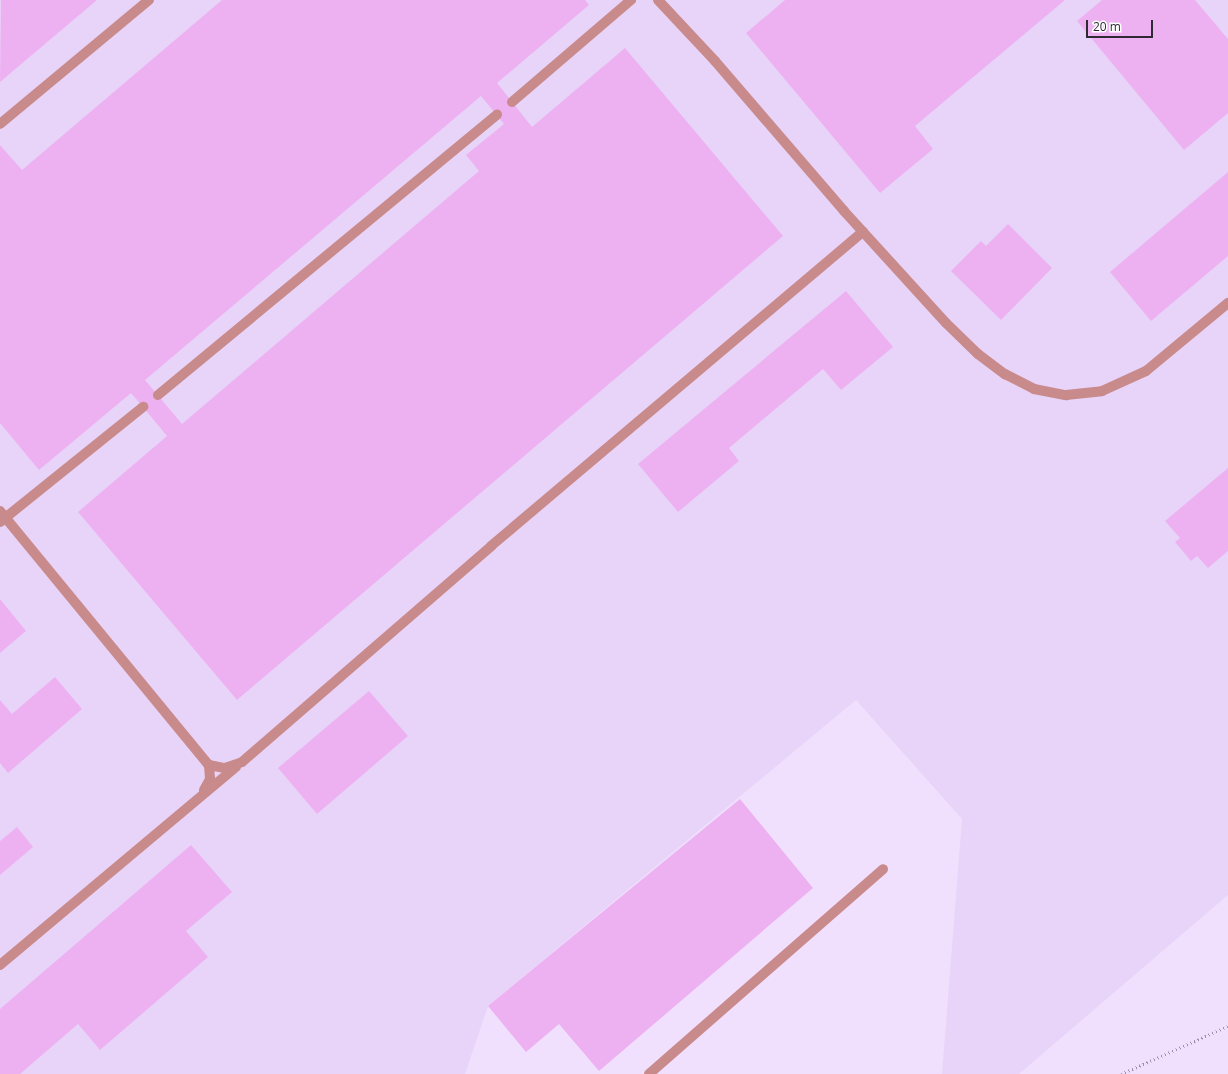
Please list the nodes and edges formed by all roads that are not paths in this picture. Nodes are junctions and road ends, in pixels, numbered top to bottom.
1 (149, 0) edge
2 (631, 0) edge
3 (658, 0) edge
4 (512, 102) dead end
5 (497, 115) dead end
6 (0, 124) edge
7 (863, 232) junction
8 (1228, 303) edge
9 (158, 395) dead end
10 (143, 407) dead end
11 (2, 517) edge
12 (242, 762) junction
13 (210, 765) junction
14 (200, 799) junction
15 (883, 868) dead end
16 (0, 965) edge
17 (649, 1074) edge

1 - 6 street
2 - 4 street
3 - 7 street
5 - 9 street
7 - 8 street
7 - 12 street
10 - 11 street
11 - 13 street
12 - 13 street
12 - 14 street
13 - 14 street
14 - 16 street
15 - 17 street

